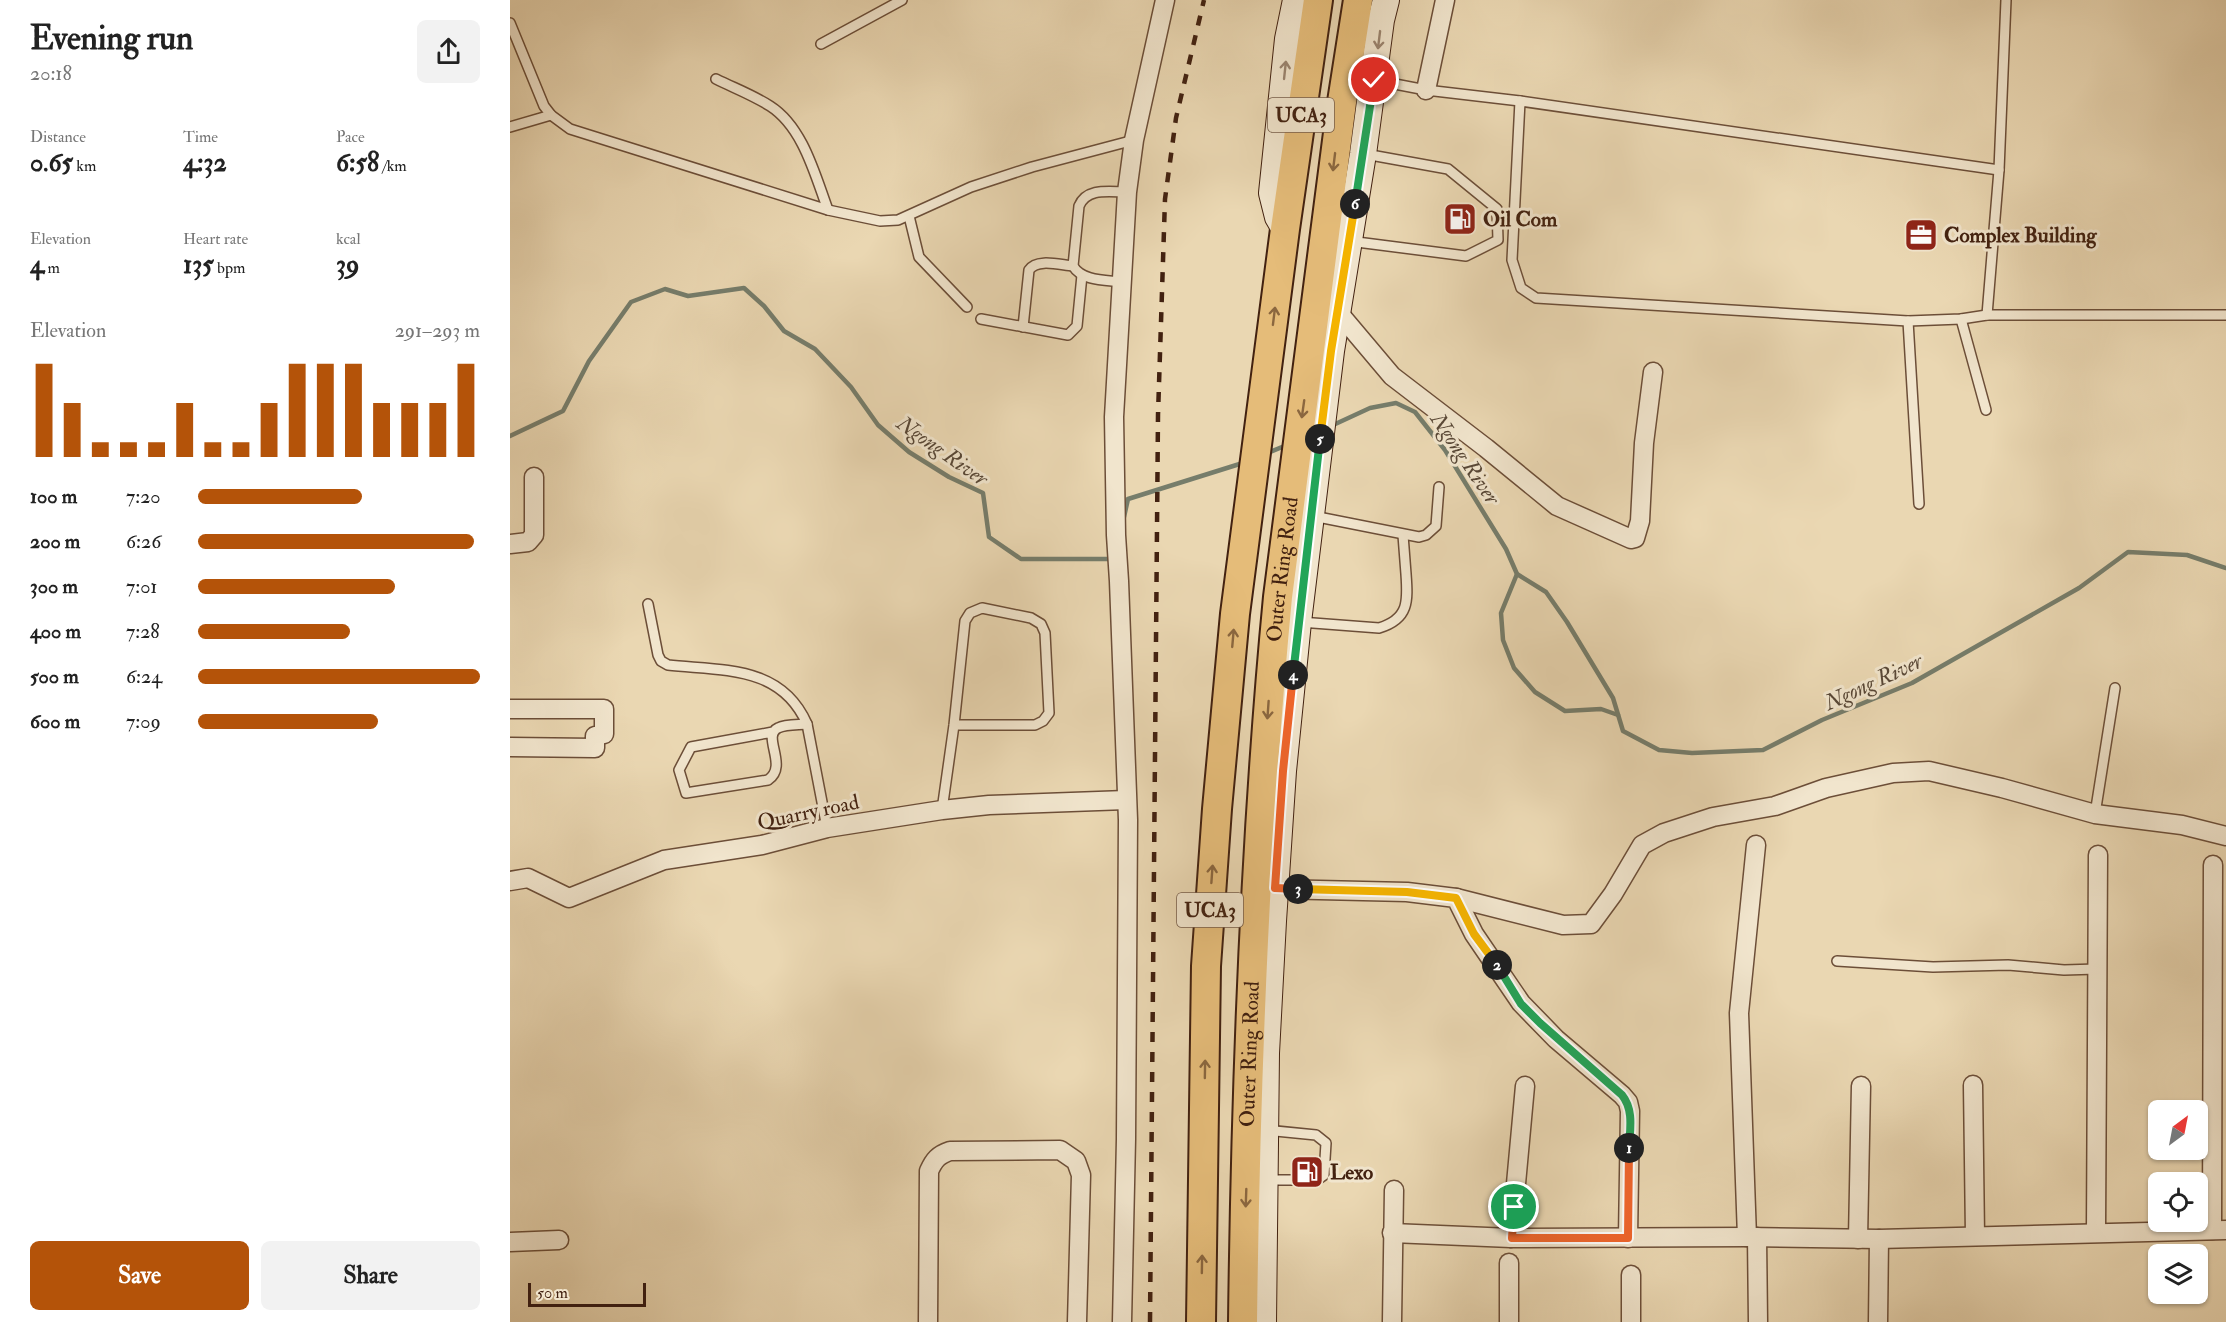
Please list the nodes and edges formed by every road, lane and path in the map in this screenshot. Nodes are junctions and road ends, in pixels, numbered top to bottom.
1 (1165, 0) edge
2 (1296, 0) edge
3 (1318, 0) edge
4 (1358, 0) edge
5 (1386, 0) edge
6 (1445, 0) edge
7 (2006, 0) edge
8 (897, 1) edge
9 (510, 23) edge
10 (821, 44) dead end
11 (716, 79) dead end
12 (1374, 80) junction
13 (1426, 90) junction
14 (1520, 101) junction
15 (551, 115) junction
16 (510, 127) edge
17 (1134, 140) junction
18 (1363, 154) junction
19 (2000, 170) junction
20 (1127, 192) junction
21 (828, 210) junction
22 (909, 216) junction
23 (1286, 229) junction
24 (1349, 242) junction
25 (1073, 266) junction
26 (1082, 275) junction
27 (1121, 282) junction
28 (967, 307) dead end
29 (1338, 312) junction
30 (1987, 315) junction
31 (2226, 315) edge
32 (981, 319) dead end
33 (1961, 320) junction
34 (1908, 321) junction
35 (1023, 327) junction
36 (1321, 351) junction
37 (1653, 372) dead end
38 (1986, 410) dead end
39 (534, 477) dead end
40 (1304, 482) junction
41 (1438, 487) dead end
42 (1919, 504) dead end
43 (1311, 516) junction
44 (1403, 535) junction
45 (510, 544) edge
46 (648, 604) dead end
47 (1297, 630) junction
48 (1271, 664) junction
49 (2115, 688) dead end
50 (510, 709) edge
51 (807, 724) junction
52 (954, 725) junction
53 (773, 732) junction
54 (510, 747) edge
55 (1126, 800) junction
56 (942, 810) junction
57 (2095, 814) junction
58 (827, 828) junction
59 (2226, 836) edge
60 (1756, 845) dead end
61 (2098, 855) dead end
62 (2213, 865) dead end
63 (510, 881) edge
64 (1275, 888) junction
65 (1456, 898) junction
66 (1837, 961) dead end
67 (2097, 969) junction
68 (1252, 1016) junction
69 (1266, 1053) junction
70 (1973, 1085) dead end
71 (1525, 1086) dead end
72 (1861, 1086) dead end
73 (1266, 1130) junction
74 (1265, 1180) junction
75 (1394, 1190) dead end
76 (2219, 1230) edge
77 (2096, 1232) junction
78 (1392, 1233) junction
79 (1976, 1236) junction
80 (1752, 1237) junction
81 (1512, 1238) junction
82 (1628, 1238) junction
83 (1858, 1239) junction
84 (1879, 1239) junction
85 (559, 1240) dead end
86 (510, 1242) edge
87 (1509, 1263) dead end
88 (1631, 1275) dead end
89 (928, 1322) edge
90 (1077, 1322) edge
91 (1122, 1322) edge
92 (1202, 1322) edge
93 (1243, 1322) edge
94 (1263, 1322) edge
95 (1392, 1322) edge
96 (1509, 1322) edge
97 (1631, 1322) edge
98 (1758, 1322) edge
99 (1878, 1322) edge

1 - 17 street
23 -> 2 main road, UCA3
3 - 23 main road, Outer Ring Road / UCA3
4 -> 36 main road, Outer Ring Road / UCA3
5 -> 12 main road, UCA3
6 - 13 street
7 - 19 lane
8 - 10 lane
9 - 15 lane
11 - 21 lane
12 - 13 lane
12 - 18 main road, UCA3
13 - 14 lane
14 - 19 lane
14 - 34 lane
15 - 16 lane
15 - 21 lane
17 - 20 street
17 - 22 lane
18 - 24 main road, UCA3
18 - 24 lane
19 - 30 lane
20 - 25 lane
20 - 27 street
21 - 22 lane
22 - 28 lane
92 -> 23 main road, Outer Ring Road / UCA3
24 - 29 main road, UCA3
25 - 26 lane
25 - 35 lane
26 - 27 lane
26 - 35 lane
27 - 55 street
29 - 36 main road, UCA3
29 - 37 street
30 - 31 lane
30 - 33 lane
32 - 35 lane
33 - 34 lane
33 - 38 lane
34 - 42 lane
36 -> 40 main road, Outer Ring Road / UCA3
39 - 45 street
40 - 43 main road, UCA3
40 - 48 main road, Outer Ring Road / UCA3
41 - 44 lane
43 - 44 lane
43 - 47 main road, UCA3
44 - 47 lane
46 - 51 lane
47 - 48 main road
47 - 64 main road, UCA3
48 -> 68 main road, Outer Ring Road / UCA3
49 - 57 lane
50 - 54 street
51 - 53 lane
51 - 58 lane
52 - 52 lane
52 - 56 lane
53 - 53 lane
55 - 56 street, Quarry road
55 - 91 street
56 - 58 street, Quarry road
57 - 59 street
57 - 65 street
58 - 63 street, Quarry road
60 - 80 street
61 - 67 street
62 - 76 street
64 - 65 street
64 - 69 main road, UCA3
65 - 82 street
66 - 67 lane
67 - 77 street
68 - 69 main road
68 -> 93 main road, Outer Ring Road / UCA3
69 - 73 main road, UCA3
70 - 79 street
71 - 81 street
72 - 83 street
73 - 74 main road, UCA3
73 - 74 lane
74 - 94 main road, UCA3
75 - 78 street
76 - 77 street
77 - 79 street
78 - 81 street
78 - 95 street
79 - 84 street
80 - 82 street
80 - 83 street
80 - 98 street
81 - 82 street
83 - 84 street
84 - 99 street
85 - 86 street
87 - 96 street
88 - 97 street
89 - 90 street

